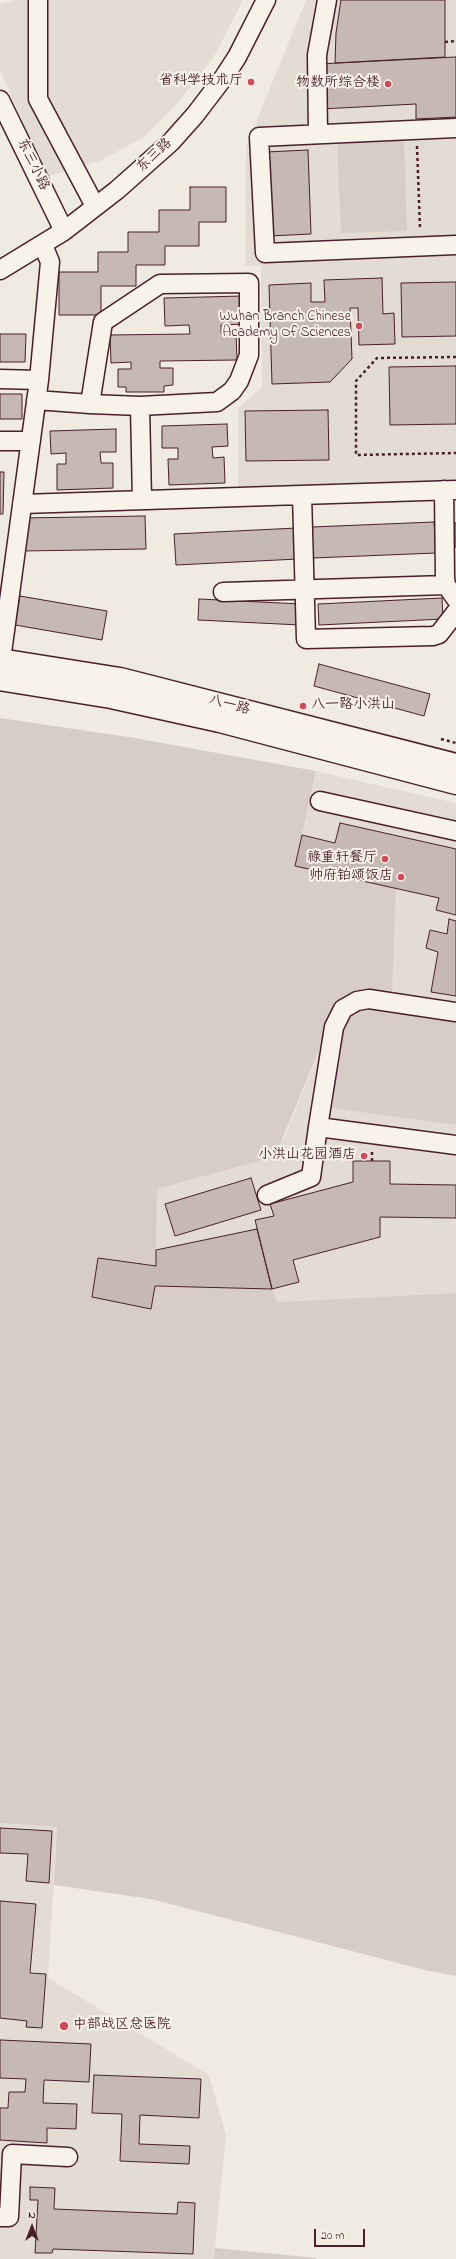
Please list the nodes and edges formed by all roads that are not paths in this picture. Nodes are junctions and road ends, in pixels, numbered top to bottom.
1 (38, 0) edge
2 (266, 0) edge
3 (327, 0) edge
4 (0, 100) edge
5 (456, 128) edge
6 (318, 134) junction
7 (95, 206) junction
8 (64, 231) junction
9 (43, 245) junction
10 (456, 245) edge
11 (0, 270) edge
12 (0, 379) edge
13 (39, 380) junction
14 (36, 400) junction
15 (90, 404) junction
16 (140, 406) junction
17 (0, 441) edge
18 (31, 441) junction
19 (450, 490) edge
20 (302, 495) junction
21 (142, 500) junction
22 (22, 504) junction
23 (305, 590) junction
24 (223, 592) dead end
25 (451, 592) edge
26 (456, 612) edge
27 (0, 666) edge
28 (456, 765) edge
29 (456, 783) edge
30 (320, 801) dead end
31 (456, 831) edge
32 (456, 1012) edge
33 (318, 1127) junction
34 (456, 1145) edge
35 (266, 1195) dead end
36 (68, 2157) dead end
37 (0, 2216) edge

1 - 7 street
2 - 7 street, 东三路
3 - 6 street
4 - 8 street, 东三小路
5 - 6 street
6 - 10 street
7 - 8 street, 东三路
8 - 9 street, 东三路
9 - 11 street, 东三路
9 - 13 street
12 - 13 street
13 - 14 street
14 - 15 street
14 - 18 street
15 - 16 street
15 - 16 street
16 - 21 street
17 - 18 street
18 - 22 street
19 - 20 street
19 - 25 street
20 - 21 street
20 - 23 street
21 - 22 street
22 - 27 street
23 - 24 street
23 - 25 street
23 - 26 street
27 - 28 main road, 八一路
27 - 29 main road, 八一路
30 - 31 street
32 - 33 street
33 - 34 street
33 - 35 street
36 - 37 street

